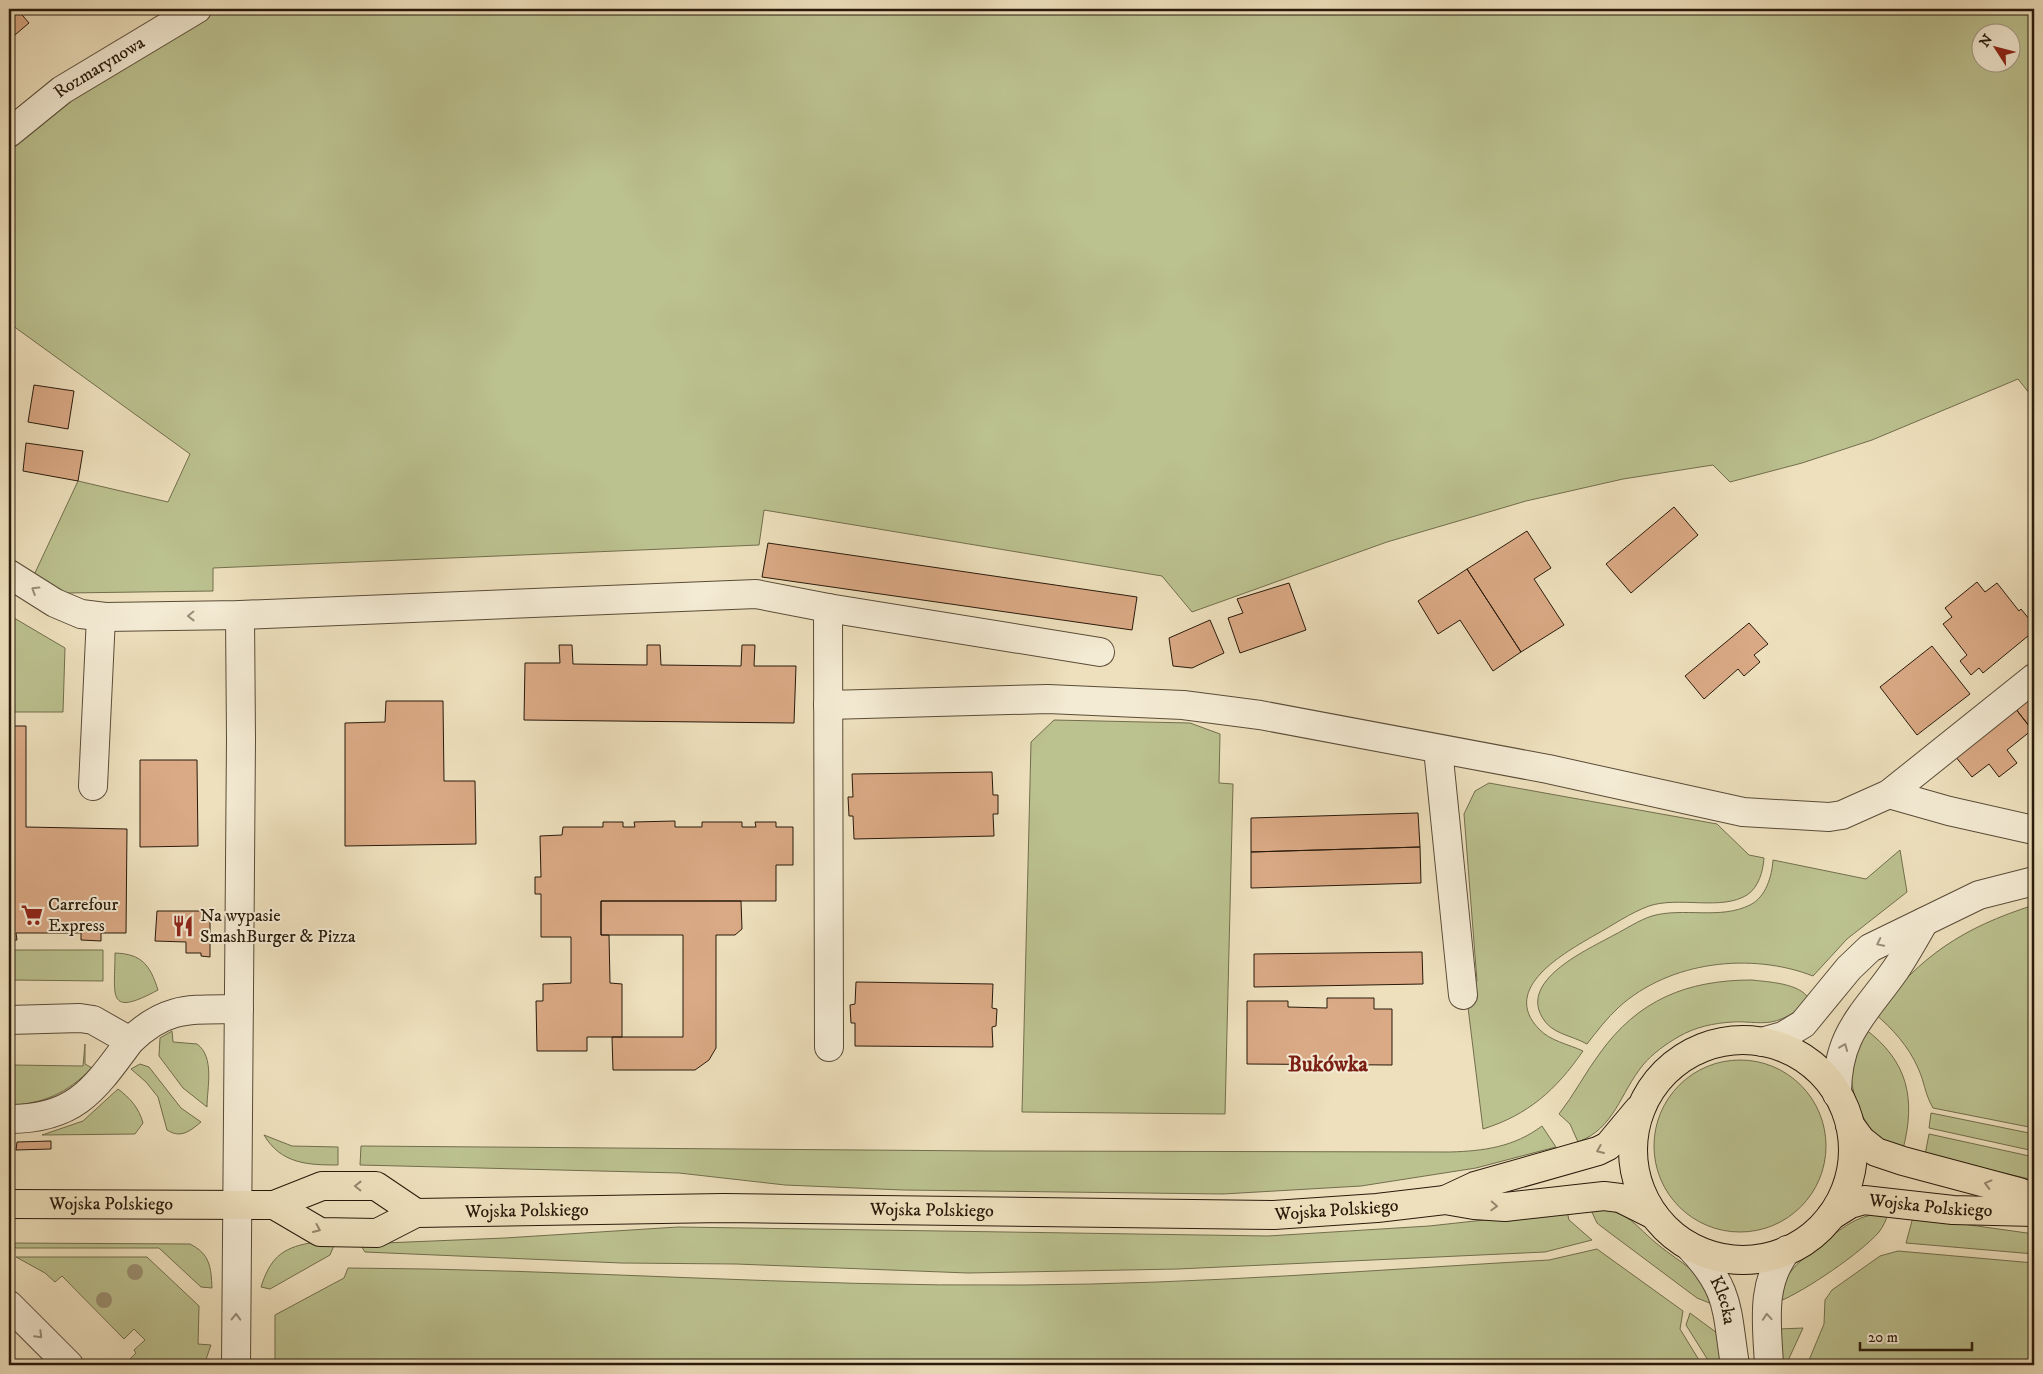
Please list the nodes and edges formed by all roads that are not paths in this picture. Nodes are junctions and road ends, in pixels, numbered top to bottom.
1 (197, 9) edge
2 (9, 133) edge
3 (9, 574) edge
4 (828, 608) junction
5 (240, 615) junction
6 (100, 617) junction
7 (1100, 652) dead end
8 (2034, 678) edge
9 (828, 705) junction
10 (1438, 748) junction
11 (93, 786) dead end
12 (1889, 794) junction
13 (2034, 830) edge
14 (2034, 881) edge
15 (1924, 922) junction
16 (1463, 995) dead end
17 (239, 1009) junction
18 (9, 1020) edge
19 (130, 1041) junction
20 (1762, 1042) junction
21 (829, 1047) dead end
22 (1837, 1094) junction
23 (1644, 1102) junction
24 (9, 1120) edge
25 (1850, 1125) junction
26 (2034, 1198) edge
27 (1445, 1200) junction
28 (9, 1204) edge
29 (238, 1204) junction
30 (274, 1205) junction
31 (2034, 1212) edge
32 (416, 1213) junction
33 (1654, 1215) junction
34 (1831, 1216) junction
35 (1688, 1246) junction
36 (1787, 1250) junction
37 (9, 1306) edge
38 (69, 1365) edge
39 (236, 1365) edge
40 (1735, 1365) edge
41 (1769, 1365) edge

1 - 2 street, Rozmarynowa
6 -> 3 street
4 - 5 street
4 - 7 street
4 - 9 street
5 -> 6 street
5 - 17 street
6 - 11 street
8 - 12 street
9 - 10 street
9 - 21 street
10 - 12 street
10 - 16 street
12 - 13 street
14 - 15 street
15 -> 20 street
22 -> 15 street
17 - 19 street
17 - 29 street
18 - 19 street
19 - 24 street
20 - 22 main road
20 - 23 main road
22 - 25 main road
23 -> 27 main road, Wojska Polskiego
23 - 33 main road
26 -> 25 main road, Wojska Polskiego
25 - 34 main road
27 - 32 main road, Wojska Polskiego
27 -> 33 main road, Wojska Polskiego
28 - 29 main road, Wojska Polskiego
29 - 30 main road, Wojska Polskiego
39 -> 29 street
32 -> 30 main road, Wojska Polskiego
30 -> 32 main road, Wojska Polskiego
31 - 34 main road, Wojska Polskiego
33 - 35 main road
34 - 36 main road
35 - 36 main road
35 - 40 street, Klecka
41 -> 36 street
37 -> 38 street

